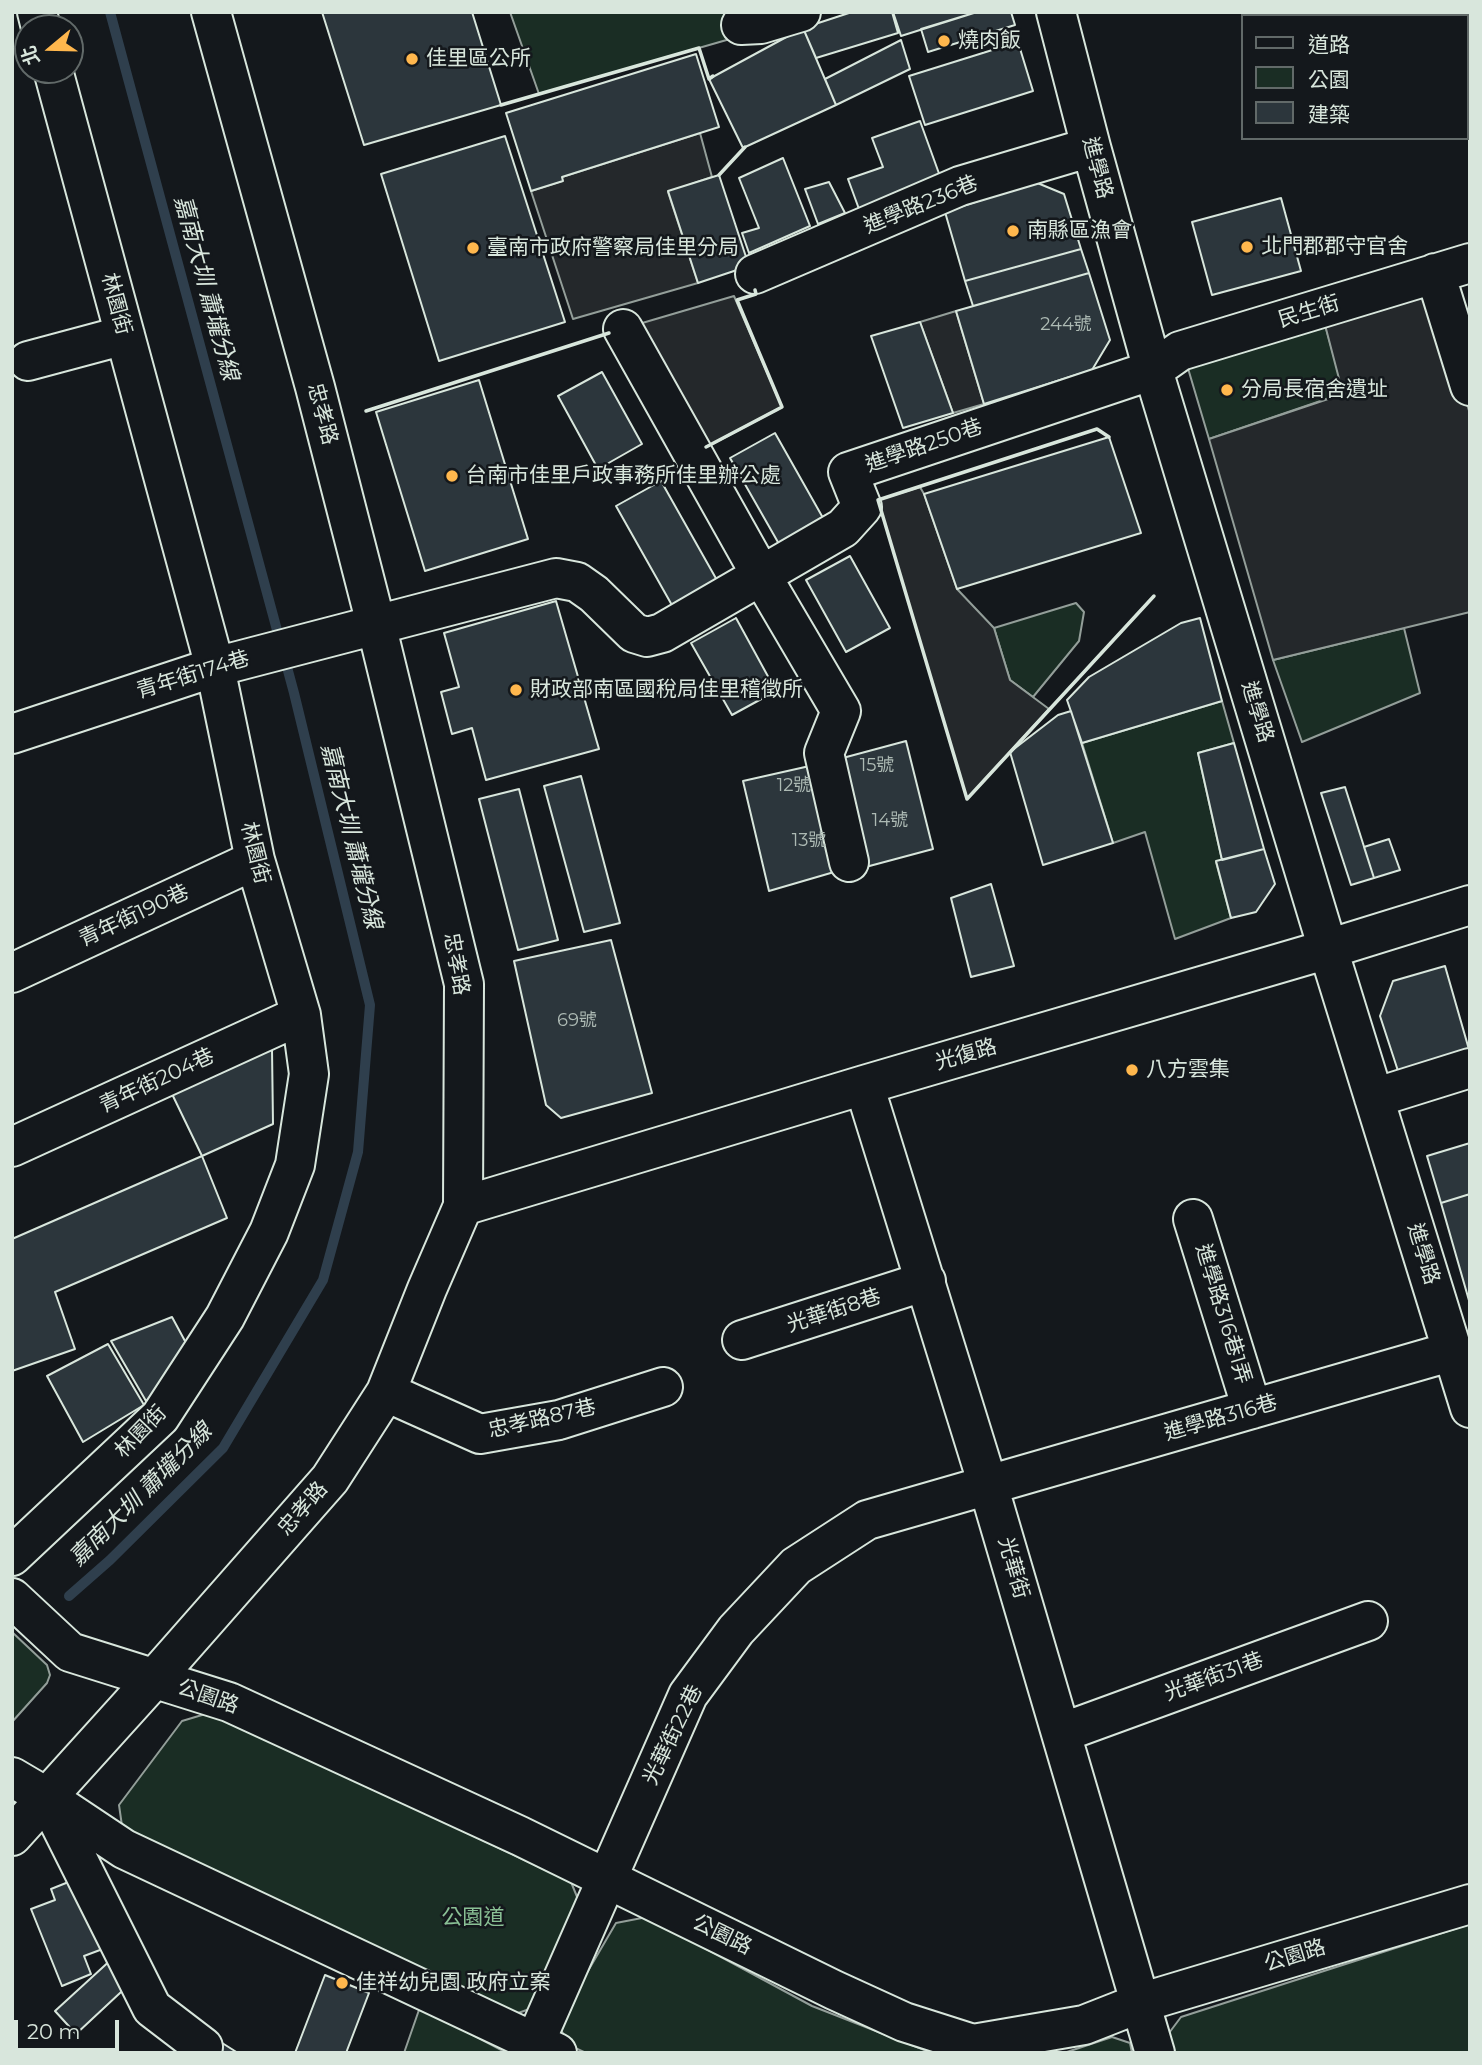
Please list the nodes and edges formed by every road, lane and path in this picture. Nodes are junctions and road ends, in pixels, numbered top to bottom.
1 (211, 12) edge
2 (801, 12) edge
3 (1056, 12) edge
4 (741, 25) dead end
5 (56, 84) edge
6 (1091, 147) junction
7 (1452, 268) edge
8 (755, 274) dead end
9 (623, 329) dead end
10 (125, 335) junction
11 (28, 361) dead end
12 (1153, 370) junction
13 (1470, 386) edge
14 (761, 575) junction
15 (376, 624) junction
16 (215, 667) junction
17 (12, 734) edge
18 (255, 860) junction
19 (849, 862) dead end
20 (1470, 905) edge
21 (1328, 949) junction
22 (12, 973) edge
23 (301, 1015) junction
24 (1470, 1068) edge
25 (864, 1085) junction
26 (1374, 1098) junction
27 (12, 1147) edge
28 (463, 1206) junction
29 (1194, 1219) dead end
30 (926, 1281) junction
31 (742, 1340) dead end
32 (1453, 1351) junction
33 (663, 1387) dead end
34 (386, 1392) junction
35 (1470, 1408) edge
36 (1252, 1409) junction
37 (988, 1485) junction
38 (12, 1556) edge
39 (12, 1598) edge
40 (1368, 1621) dead end
41 (154, 1679) junction
42 (1061, 1733) junction
43 (12, 1777) edge
44 (46, 1797) junction
45 (12, 1836) edge
46 (607, 1879) junction
47 (1470, 1904) edge
48 (1140, 2003) junction
49 (203, 2047) dead end
50 (546, 2048) edge
51 (1155, 2053) edge

1 - 15 street, 忠孝路
2 - 4 street
3 - 6 street, 進學路
5 - 10 street, 林園街
6 - 8 street, 進學路236巷
6 - 12 street, 進學路
7 - 12 street, 民生街
7 - 13 street
9 - 14 street
10 - 11 street
10 - 16 street, 林園街
12 - 14 street, 進學路250巷
12 - 21 street, 進學路
14 - 15 street, 進學路250巷
14 - 19 street
15 - 16 street, 青年街174巷
15 - 28 street, 忠孝路
16 - 17 street, 青年街174巷
16 - 18 street, 林園街
18 - 22 street, 青年街190巷
18 - 23 street, 林園街
20 - 21 street, 光復路
21 - 25 street, 光復路
21 - 26 street, 進學路
23 - 27 street, 青年街204巷
23 - 38 street, 林園街
24 - 26 street
25 - 28 street, 光復路
25 - 30 street, 光華街
26 - 32 street, 進學路
28 - 34 street, 忠孝路
29 - 36 street, 進學路316巷1弄
30 - 31 street, 光華街8巷
30 - 37 street, 光華街
32 - 35 street, 進學路
32 - 36 street, 進學路316巷
33 - 34 street, 忠孝路87巷
34 - 41 street, 忠孝路
36 - 37 street, 進學路316巷
37 - 42 street, 光華街
37 - 46 street, 光華街22巷
39 - 41 street, 公園路
40 - 42 street, 光華街31巷
41 - 44 street, 忠孝路
41 - 46 street, 公園路
42 - 48 street, 光華街
43 - 44 street
44 - 45 street, 忠孝路
44 - 49 street
44 - 50 street
46 - 48 street, 公園路
46 - 50 street, 光華街22巷
47 - 48 street, 公園路
48 - 51 street, 光華街

